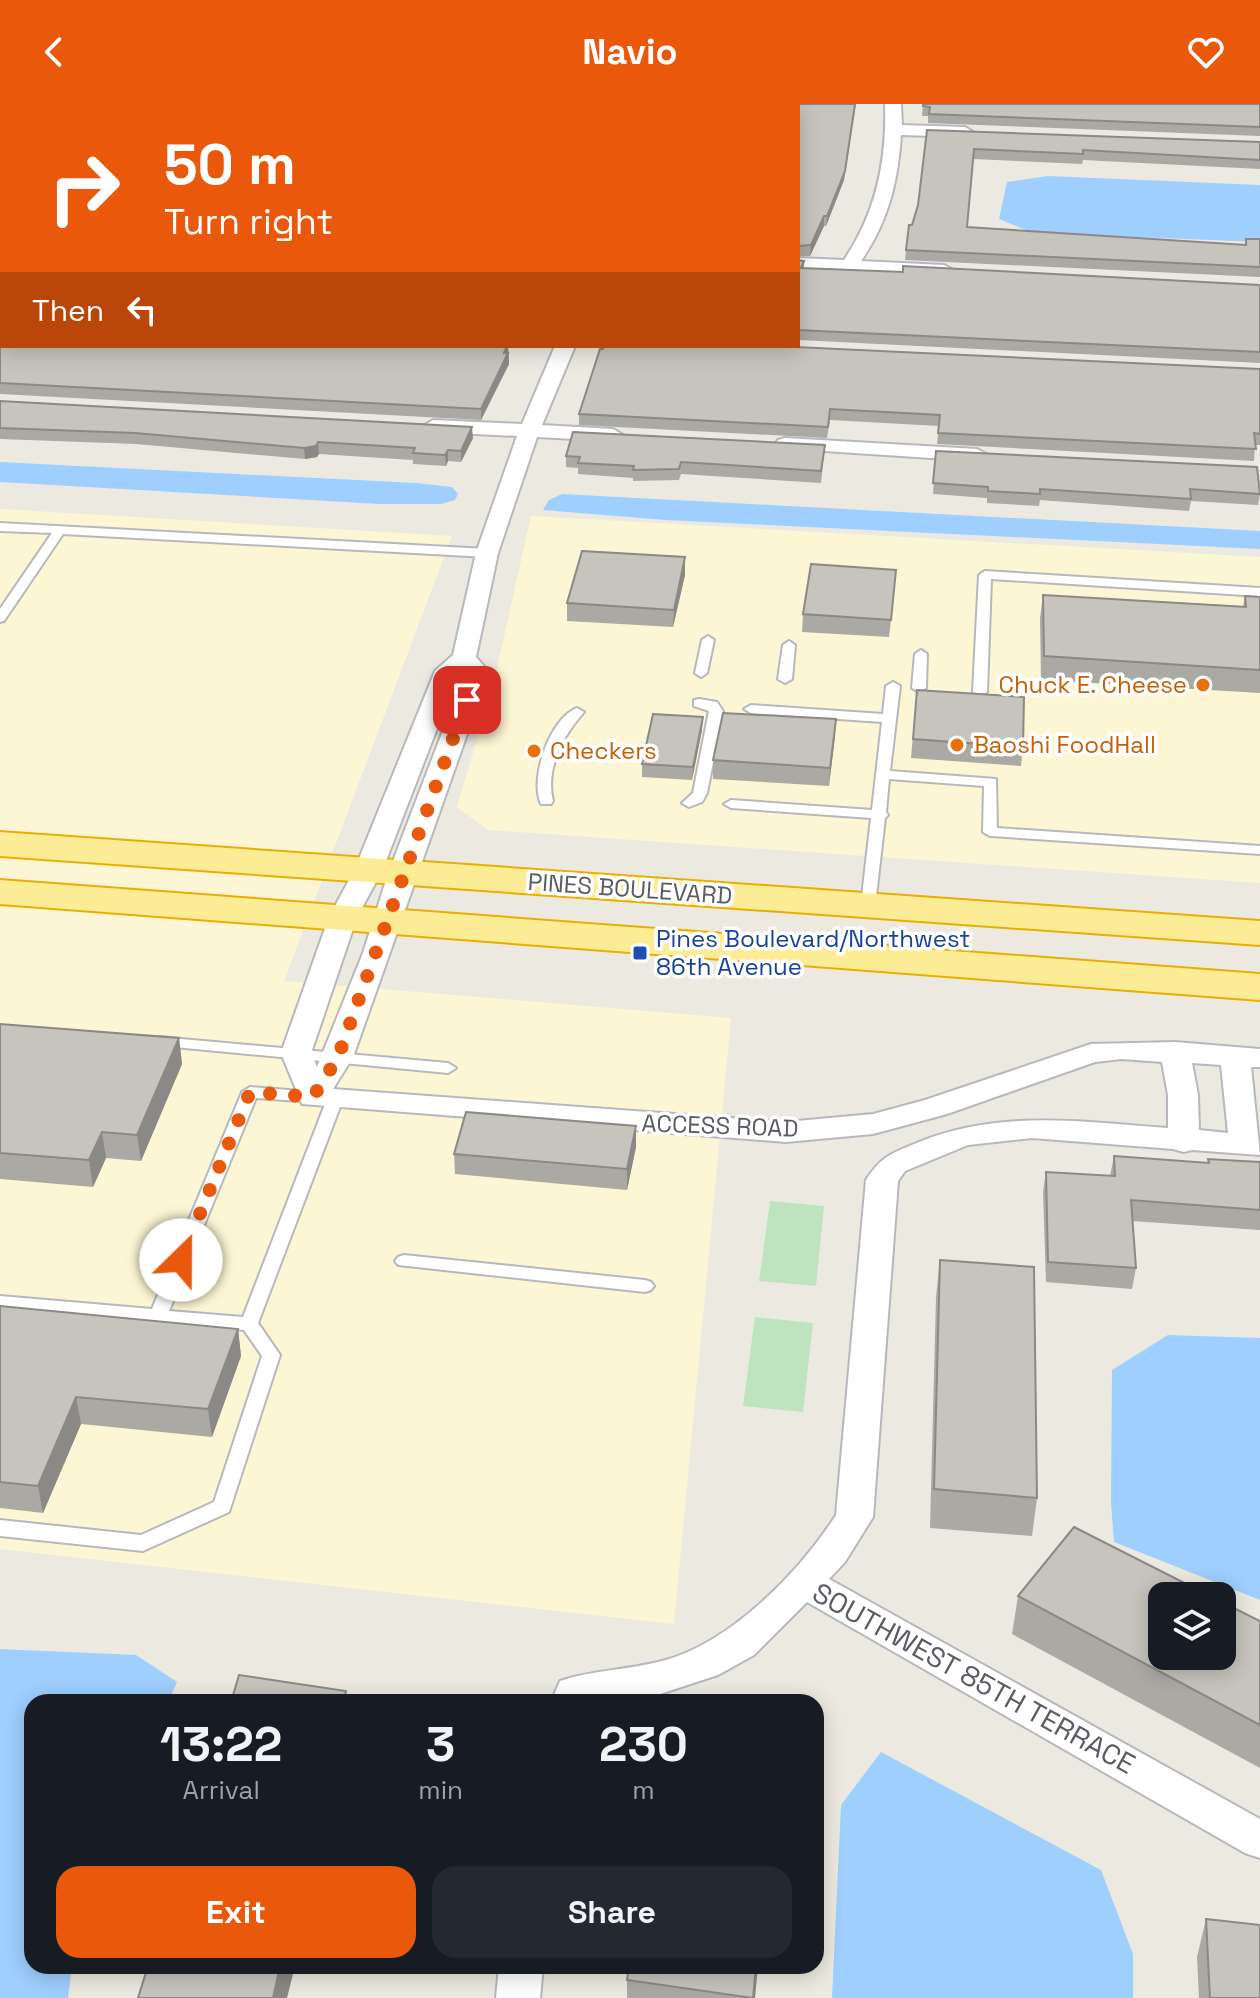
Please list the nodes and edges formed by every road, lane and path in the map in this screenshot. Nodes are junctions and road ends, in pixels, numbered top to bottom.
1 (893, 104) edge
2 (895, 130) junction
3 (977, 133) edge
4 (800, 263) edge
5 (849, 266) junction
6 (959, 271) edge
7 (564, 348) edge
8 (404, 424) edge
9 (529, 431) junction
10 (640, 437) edge
11 (767, 443) edge
12 (1006, 456) edge
13 (0, 527) edge
14 (60, 530) junction
15 (487, 553) junction
16 (1260, 592) edge
17 (0, 618) edge
18 (708, 640) dead end
19 (789, 645) dead end
20 (921, 654) dead end
21 (701, 673) dead end
22 (785, 679) dead end
23 (893, 686) dead end
24 (919, 688) edge
25 (980, 692) edge
26 (699, 703) dead end
27 (751, 709) dead end
28 (577, 712) dead end
29 (889, 718) junction
30 (885, 775) junction
31 (546, 801) dead end
32 (689, 803) dead end
33 (731, 804) dead end
34 (881, 815) junction
35 (0, 844) edge
36 (1260, 850) edge
37 (385, 872) junction
38 (0, 892) edge
39 (868, 905) junction
40 (343, 917) junction
41 (388, 921) junction
42 (1260, 933) edge
43 (1260, 965) edge
44 (1102, 975) junction
45 (1260, 987) edge
46 (140, 1041) edge
47 (1175, 1051) junction
48 (296, 1053) junction
49 (1247, 1056) edge
50 (338, 1057) junction
51 (448, 1068) dead end
52 (324, 1098) junction
53 (1184, 1142) junction
54 (1253, 1144) edge
55 (404, 1261) dead end
56 (645, 1286) dead end
57 (0, 1302) edge
58 (158, 1316) junction
59 (249, 1324) junction
60 (0, 1528) edge
61 (803, 1582) junction
62 (573, 1694) edge
63 (1260, 1840) edge
64 (520, 1974) edge
65 (518, 1998) edge

1 - 2 street
2 - 3 street
2 - 5 street
4 - 5 street
5 - 6 street
7 - 9 street
8 - 9 street
9 - 10 street
9 - 15 street
11 - 12 street
13 - 14 lane
14 - 15 lane
14 - 17 lane
15 - 37 street
16 - 25 lane
18 - 21 lane
19 - 22 lane
20 - 24 lane
23 - 29 lane
26 - 32 lane
27 - 29 lane
28 - 31 lane
29 - 30 lane
30 - 34 lane
30 - 36 lane
33 - 34 lane
34 - 39 lane
35 - 37 highway, PINES BOULEVARD
37 - 39 highway, PINES BOULEVARD
37 - 40 street
37 - 41 street
38 - 40 highway, PINES BOULEVARD
39 - 42 highway, PINES BOULEVARD
40 - 41 highway, PINES BOULEVARD
40 - 48 street
41 - 44 highway, PINES BOULEVARD
41 - 50 street
43 - 44 highway
44 - 45 highway, PINES BOULEVARD
46 - 48 lane
47 - 49 street, ACCESS ROAD
47 - 52 street, ACCESS ROAD
47 - 53 street
48 - 50 lane
48 - 52 street
49 - 54 street
50 - 51 lane
50 - 52 street
52 - 58 lane
52 - 59 lane
53 - 54 street
53 - 61 street, SOUTHWEST 85TH TERRACE
55 - 56 lane
57 - 58 lane
58 - 59 lane
59 - 60 lane
61 - 62 street
61 - 63 street, SOUTHWEST 85TH TERRACE
64 - 65 street

